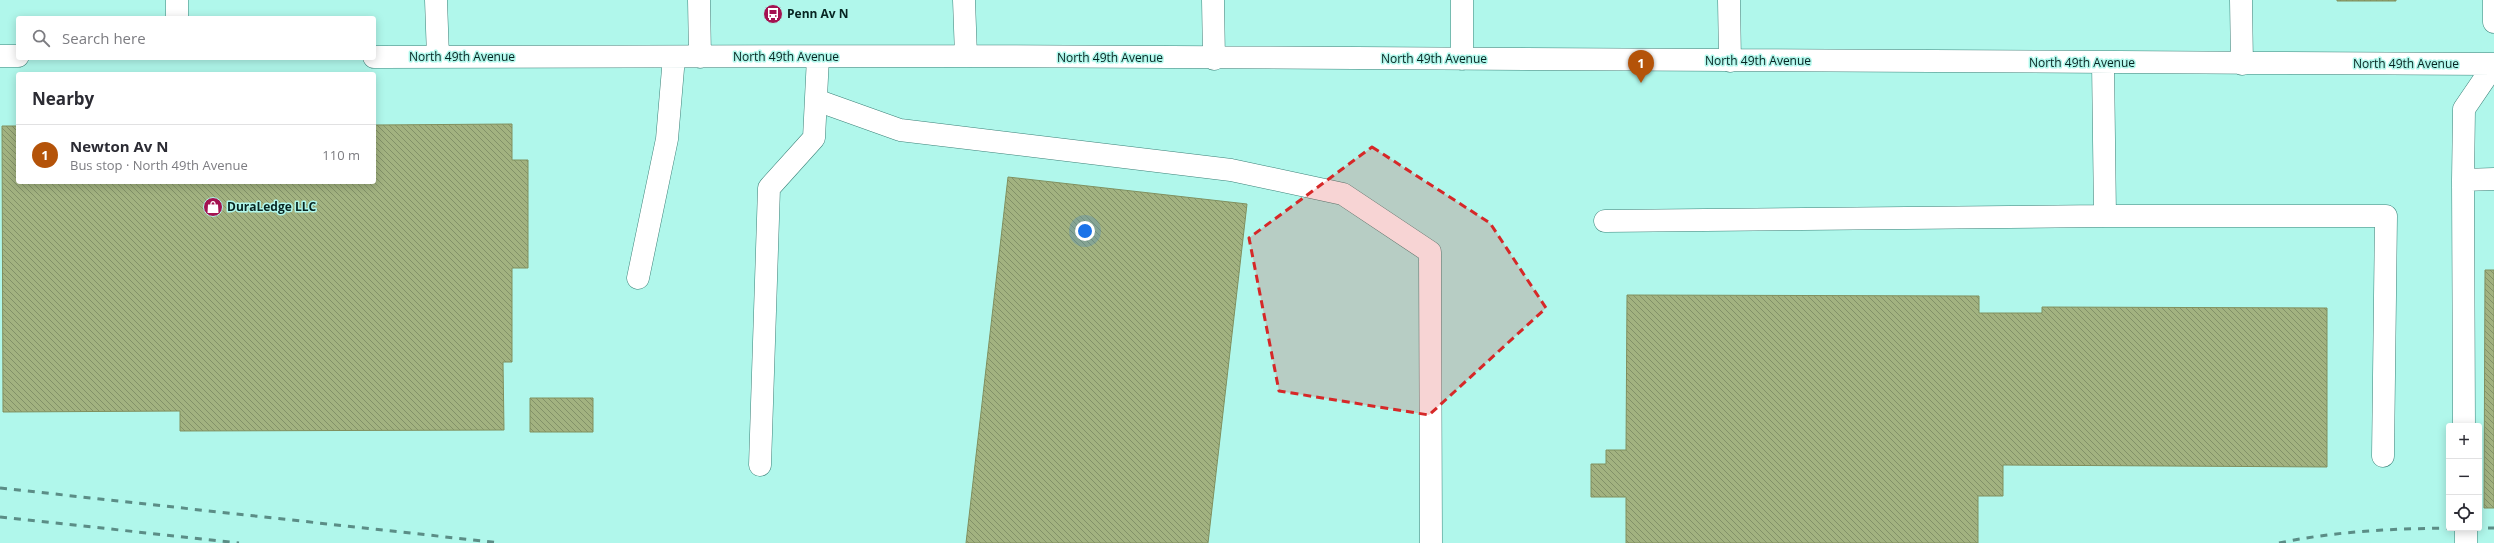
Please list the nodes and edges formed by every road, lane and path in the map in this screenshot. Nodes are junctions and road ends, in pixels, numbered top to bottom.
1 (177, 0) edge
2 (436, 0) edge
3 (699, 0) edge
4 (964, 0) edge
5 (1213, 0) edge
6 (1462, 0) edge
7 (1729, 0) edge
8 (2241, 0) edge
9 (2494, 0) edge
10 (177, 16) edge
11 (2494, 22) edge
12 (0, 56) edge
13 (16, 56) edge
14 (376, 56) edge
15 (966, 56) junction
16 (438, 57) junction
17 (674, 57) junction
18 (700, 57) junction
19 (818, 57) junction
20 (1214, 58) junction
21 (1462, 58) junction
22 (1730, 61) junction
23 (2103, 63) junction
24 (2242, 64) junction
25 (2494, 65) edge
26 (816, 100) junction
27 (2494, 179) edge
28 (2463, 180) junction
29 (2105, 216) junction
30 (1605, 221) dead end
31 (638, 278) dead end
32 (2464, 423) edge
33 (2383, 456) dead end
34 (760, 465) dead end
35 (2466, 531) edge
36 (1431, 543) edge
37 (2466, 543) edge

1 - 10 street
2 - 16 street
3 - 18 street
4 - 15 street
5 - 20 street
6 - 21 street
7 - 22 street
8 - 24 street
9 - 11 street
12 - 13 street
14 - 16 street, North 49th Avenue
15 - 19 street, North 49th Avenue
15 - 20 street, North 49th Avenue
16 - 17 street, North 49th Avenue
17 - 18 street, North 49th Avenue
17 - 31 street
18 - 19 street, North 49th Avenue
19 - 26 street
20 - 21 street, North 49th Avenue
21 - 22 street, North 49th Avenue
22 - 23 street, North 49th Avenue
23 - 24 street, North 49th Avenue
23 - 29 street
24 - 25 street, North 49th Avenue
25 - 28 street
26 - 34 street
26 - 36 street
27 - 28 street
28 - 32 street
29 - 30 street
29 - 33 street
35 - 37 street

